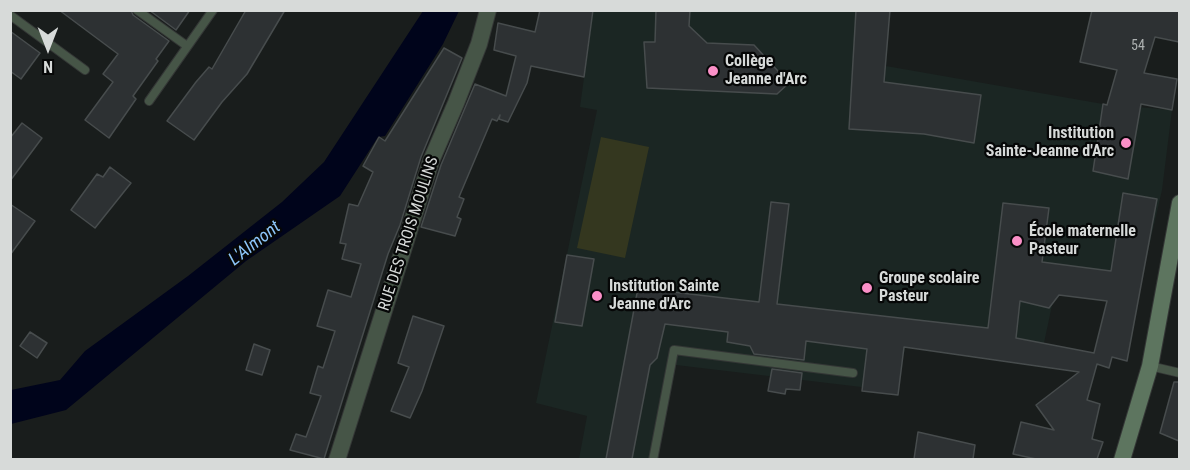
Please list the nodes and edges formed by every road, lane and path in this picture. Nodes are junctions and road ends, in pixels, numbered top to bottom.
1 (137, 10) edge
2 (213, 10) edge
3 (488, 10) edge
4 (10, 15) edge
5 (187, 46) junction
6 (85, 70) dead end
7 (148, 101) dead end
8 (1179, 203) edge
9 (1174, 262) edge
10 (1150, 366) junction
11 (853, 373) dead end
12 (1179, 373) edge
13 (337, 459) edge
14 (653, 459) edge
15 (1122, 459) edge

1 - 5 lane
2 - 5 lane
3 - 13 street, RUE DES TROIS MOULINS
4 - 6 lane
5 - 7 lane
8 - 9 main road
9 - 10 main road
10 - 12 lane
10 - 15 main road
11 - 14 lane

